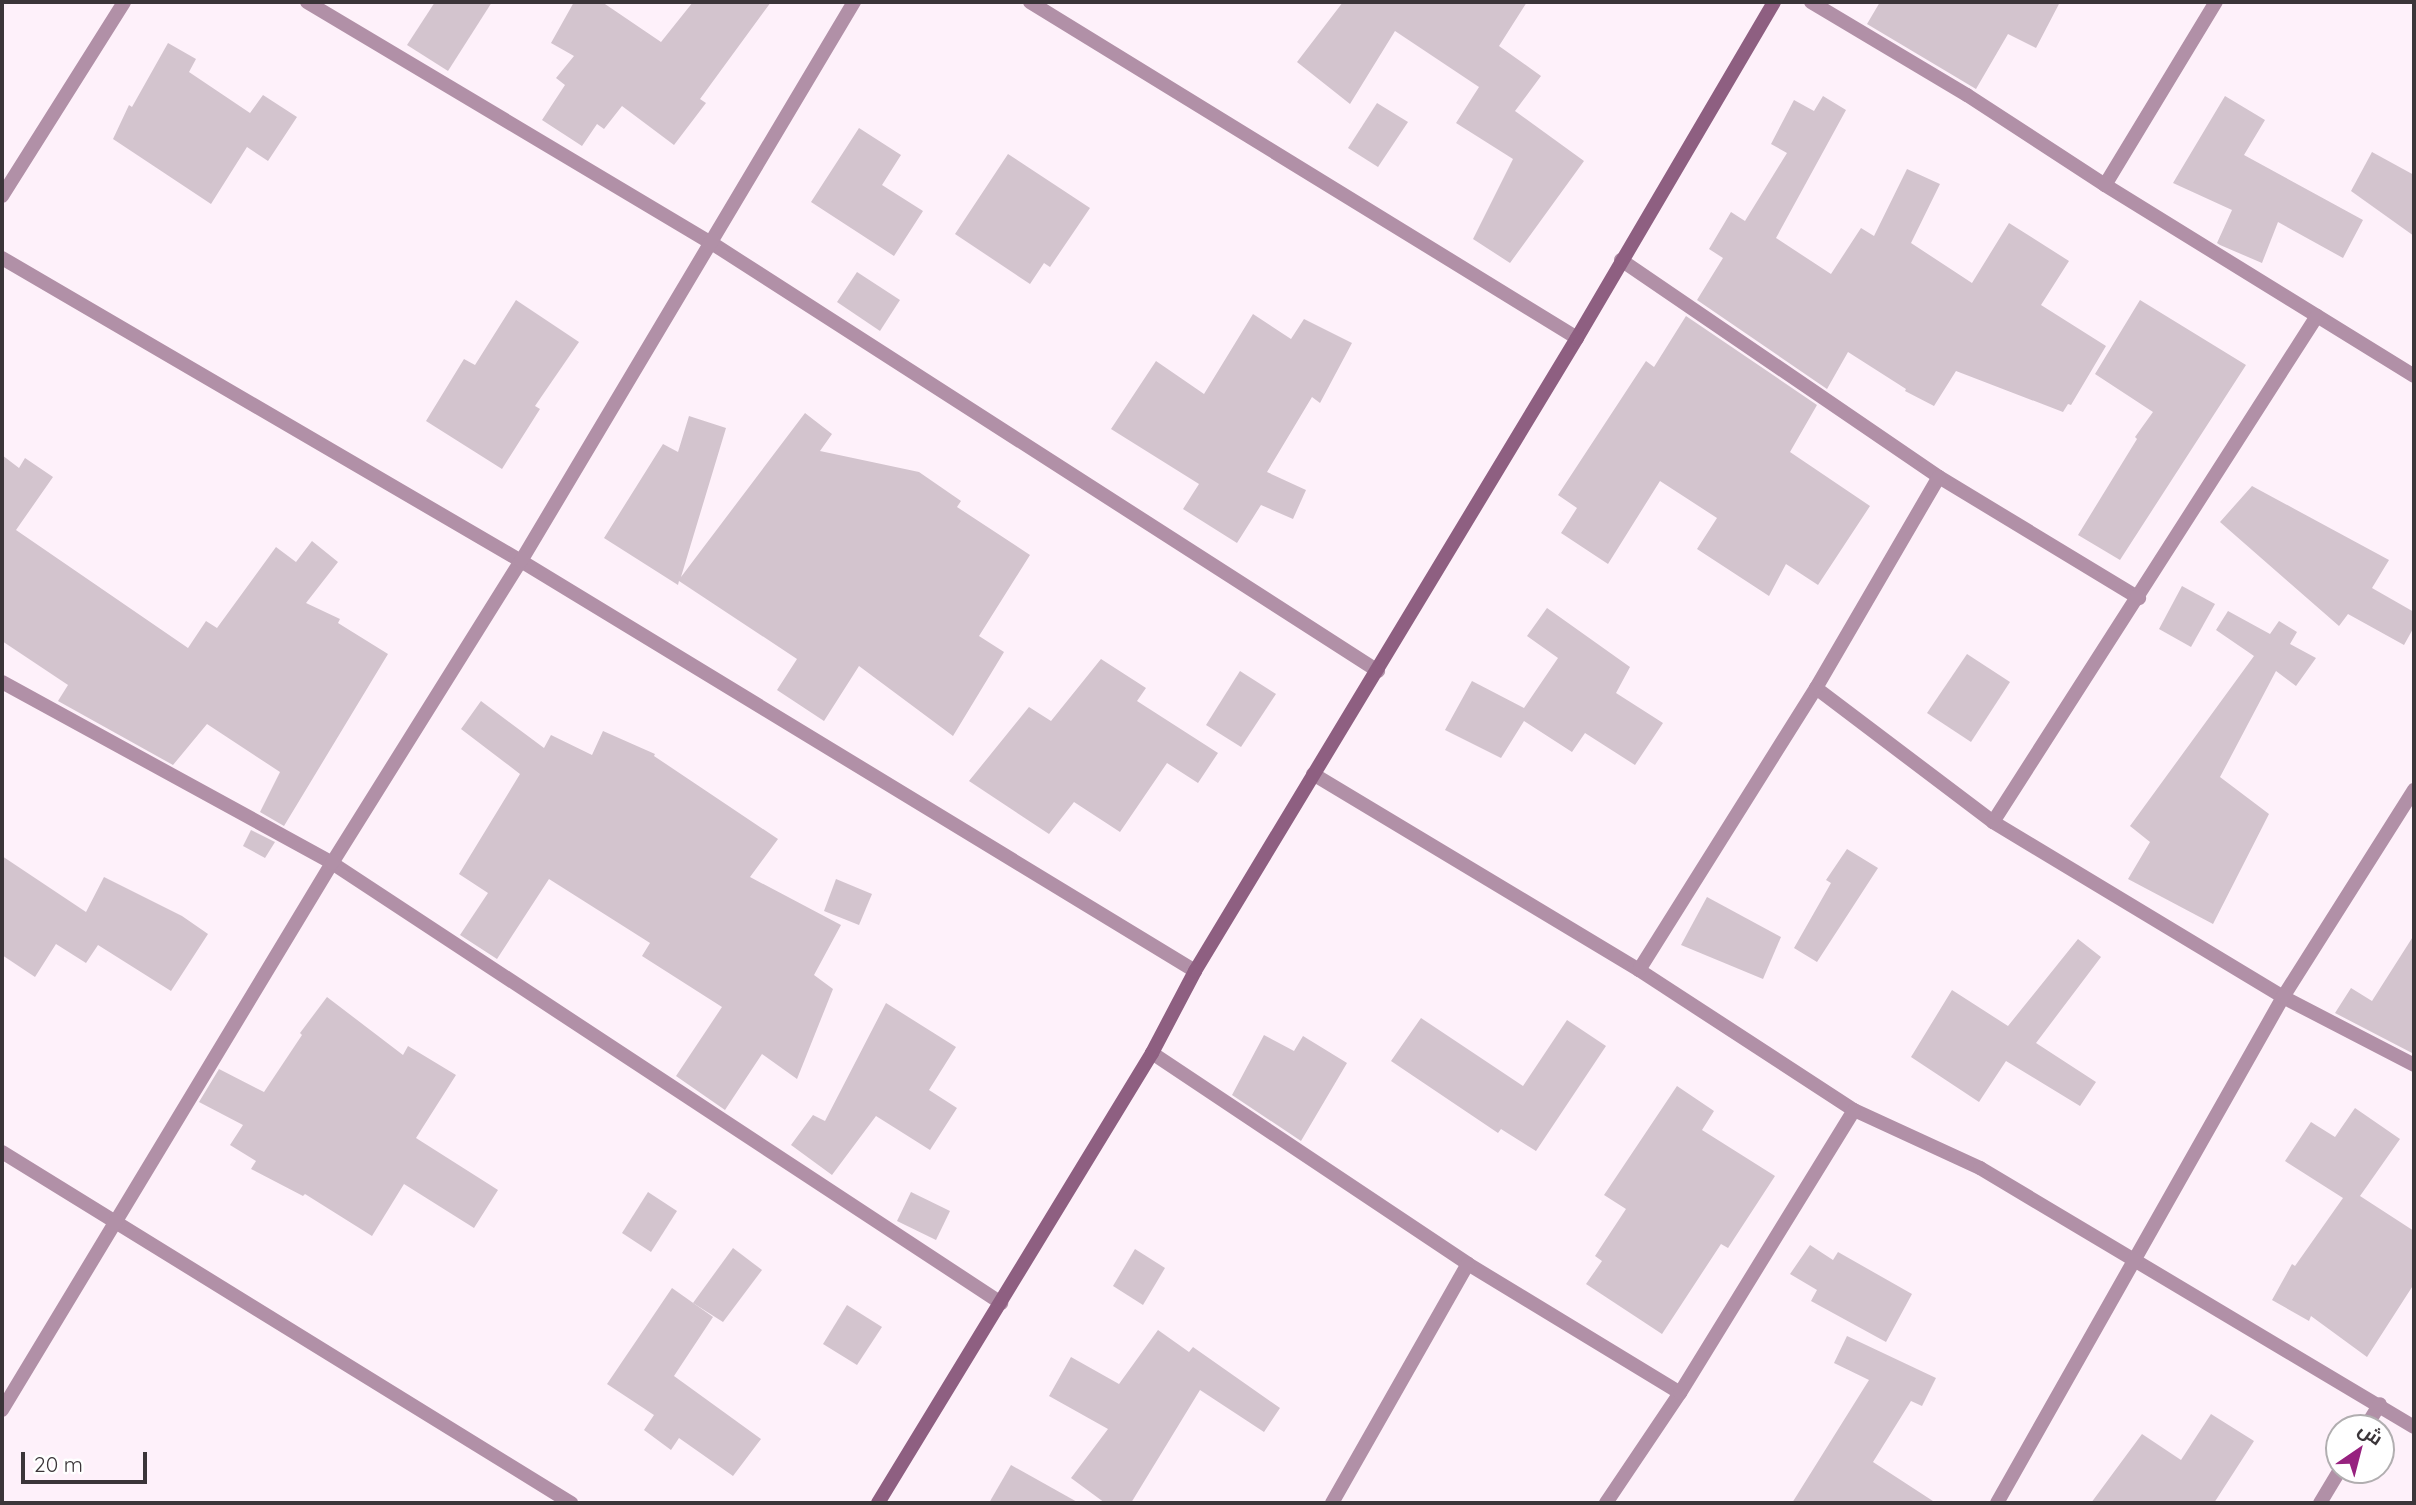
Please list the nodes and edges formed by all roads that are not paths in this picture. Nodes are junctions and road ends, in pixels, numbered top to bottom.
1 (124, 2) edge
2 (307, 2) edge
3 (854, 2) edge
4 (1030, 2) edge
5 (1774, 2) edge
6 (1811, 2) edge
7 (2216, 2) edge
8 (2105, 184) junction
9 (2, 196) edge
10 (710, 242) junction
11 (2, 258) edge
12 (1621, 260) junction
13 (2317, 316) junction
14 (1577, 338) junction
15 (2414, 376) edge
16 (1939, 477) junction
17 (521, 561) junction
18 (2139, 598) junction
19 (1378, 671) junction
20 (2, 682) edge
21 (1816, 688) junction
22 (1314, 774) junction
23 (2414, 790) edge
24 (1993, 822) junction
25 (332, 863) junction
26 (1639, 970) junction
27 (1195, 971) junction
28 (2283, 997) junction
29 (1152, 1053) junction
30 (2414, 1065) edge
31 (1854, 1110) junction
32 (2, 1152) edge
33 (116, 1223) junction
34 (2135, 1259) junction
35 (1468, 1264) junction
36 (1001, 1303) junction
37 (1680, 1393) junction
38 (2380, 1404) junction
39 (2, 1410) edge
40 (2374, 1414) edge
41 (2414, 1427) edge
42 (2332, 1484) edge
43 (571, 1503) edge
44 (878, 1503) edge
45 (1332, 1503) edge
46 (1606, 1503) edge
47 (1997, 1503) edge
48 (2320, 1503) edge

1 - 9 street
2 - 10 street
3 - 10 street
4 - 14 street
5 - 12 main road
6 - 8 street
7 - 8 street
8 - 13 street
10 - 17 street
10 - 19 street
11 - 17 street
12 - 14 main road
12 - 16 street
13 - 15 street
13 - 18 street
14 - 19 main road
16 - 18 street
16 - 21 street
17 - 25 street
17 - 27 street
18 - 24 street
19 - 22 main road
20 - 25 street
21 - 24 street
21 - 26 street
22 - 26 street
22 - 27 main road
23 - 28 street
24 - 28 street
25 - 33 street
25 - 36 street
26 - 31 street
27 - 29 main road
28 - 30 street
28 - 34 street
29 - 35 street
29 - 36 main road
31 - 34 street
31 - 37 street
32 - 33 street
33 - 39 street
33 - 43 street
34 - 38 street
34 - 47 street
35 - 37 street
35 - 45 street
36 - 44 main road
37 - 46 street
38 - 40 street
38 - 41 street
42 - 48 street

